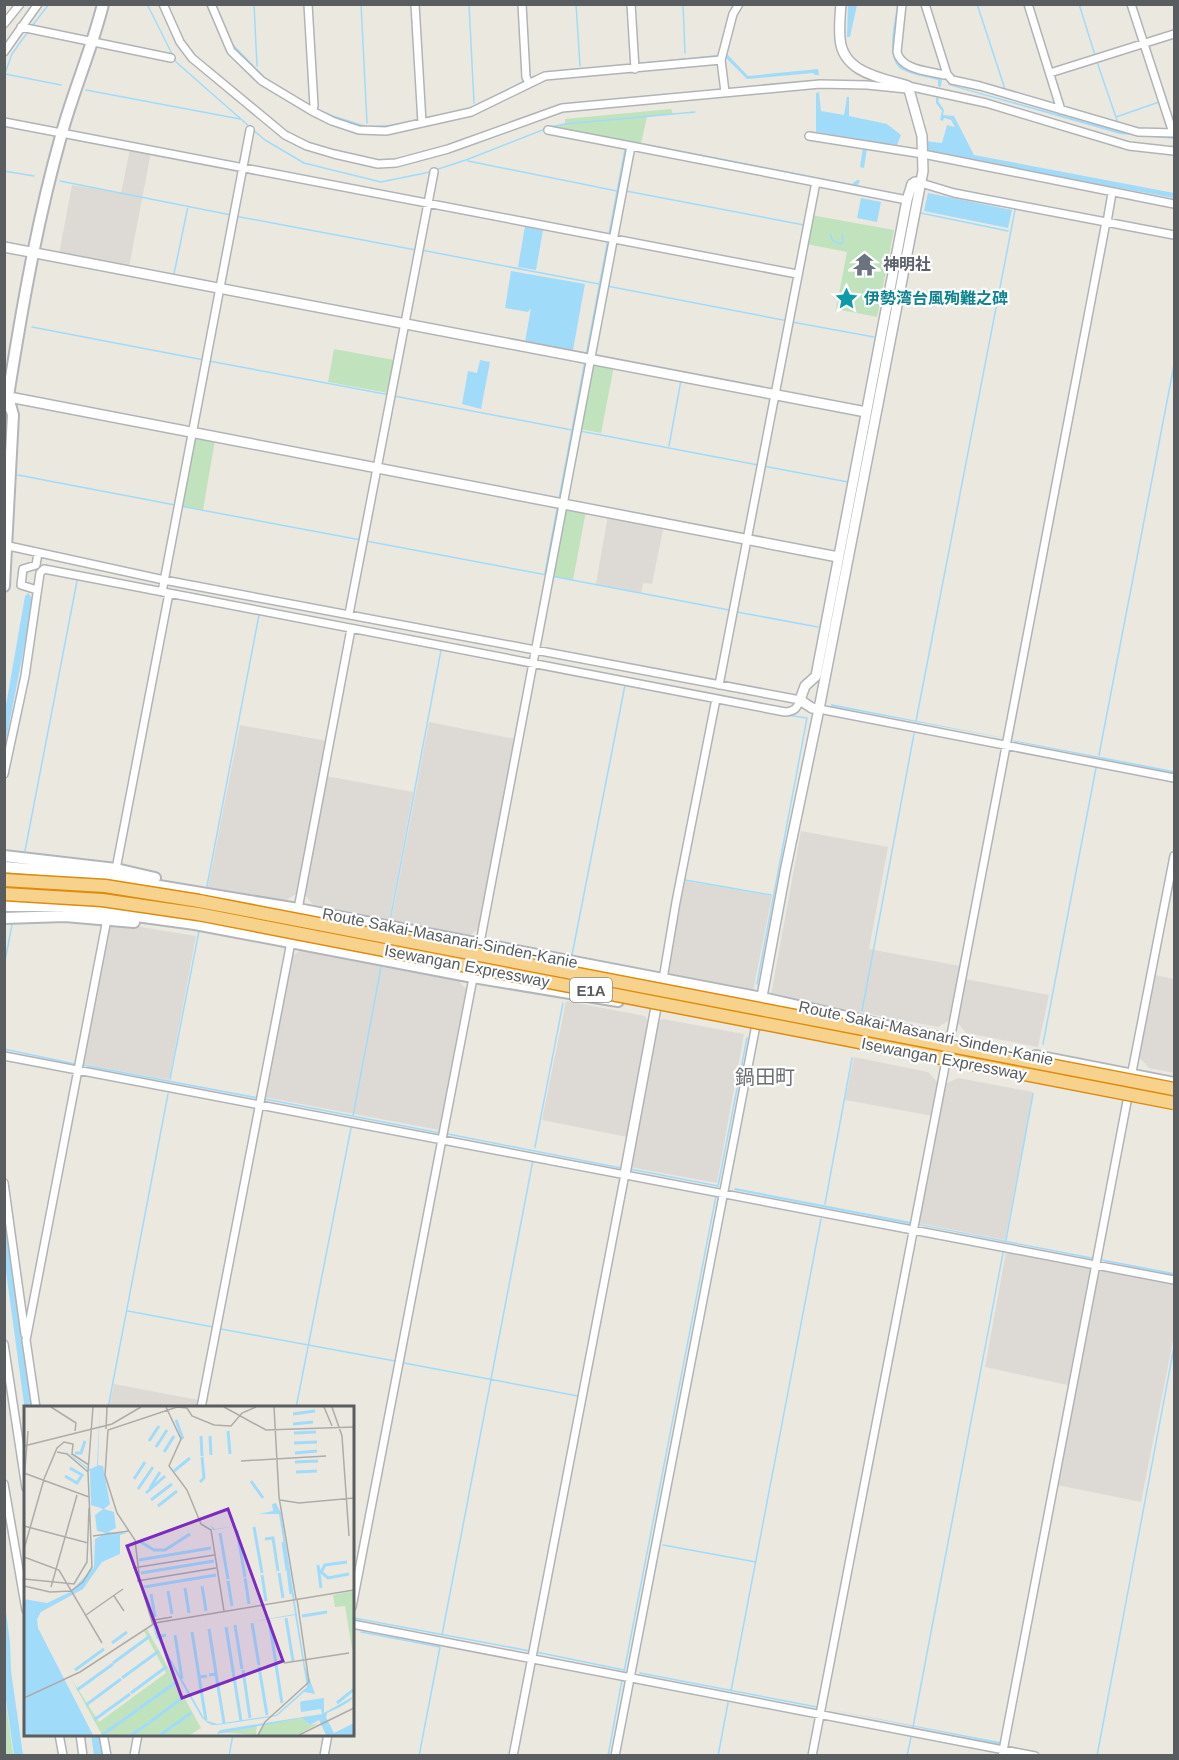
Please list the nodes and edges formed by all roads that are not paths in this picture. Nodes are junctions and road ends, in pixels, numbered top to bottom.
1 (20, 4) edge
2 (38, 4) edge
3 (103, 4) edge
4 (163, 4) edge
5 (211, 4) edge
6 (308, 4) edge
7 (415, 4) edge
8 (522, 4) edge
9 (631, 4) edge
10 (841, 4) edge
11 (902, 4) edge
12 (925, 4) edge
13 (1028, 4) edge
14 (1131, 4) edge
15 (738, 5) edge
16 (4, 24) edge
17 (21, 27) junction
18 (1174, 34) edge
19 (93, 42) junction
20 (1144, 44) junction
21 (4, 52) edge
22 (171, 58) dead end
23 (722, 58) junction
24 (635, 66) junction
25 (1050, 73) junction
26 (947, 74) junction
27 (528, 80) junction
28 (909, 88) junction
29 (725, 92) junction
30 (313, 109) junction
31 (1061, 110) junction
32 (422, 121) junction
33 (4, 122) edge
34 (250, 130) dead end
35 (548, 130) dead end
36 (62, 132) junction
37 (1174, 133) edge
38 (809, 136) dead end
39 (628, 146) junction
40 (1174, 151) edge
41 (923, 152) junction
42 (243, 168) junction
43 (434, 172) dead end
44 (816, 182) junction
45 (921, 183) junction
46 (1112, 193) junction
47 (907, 200) junction
48 (428, 202) junction
49 (1174, 204) edge
50 (1107, 222) junction
51 (1174, 235) edge
52 (611, 237) junction
53 (7, 247) edge
54 (33, 252) junction
55 (797, 274) junction
56 (219, 288) junction
57 (404, 324) junction
58 (588, 357) junction
59 (775, 393) junction
60 (6, 400) edge
61 (866, 412) junction
62 (192, 433) junction
63 (377, 468) junction
64 (560, 502) junction
65 (747, 538) junction
66 (6, 545) edge
67 (38, 553) junction
68 (838, 557) junction
69 (164, 580) junction
70 (4, 586) edge
71 (37, 590) junction
72 (165, 593) junction
73 (349, 614) junction
74 (351, 629) junction
75 (535, 651) junction
76 (534, 663) junction
77 (719, 685) junction
78 (716, 699) junction
79 (800, 700) junction
80 (819, 709) junction
81 (1006, 745) junction
82 (4, 774) edge
83 (1174, 778) edge
84 (4, 856) edge
85 (1174, 856) edge
86 (4, 867) edge
87 (116, 869) junction
88 (4, 880) edge
89 (201, 891) junction
90 (4, 894) edge
91 (4, 906) edge
92 (298, 909) junction
93 (4, 918) edge
94 (107, 919) junction
95 (195, 924) junction
96 (291, 942) junction
97 (480, 945) junction
98 (473, 977) junction
99 (663, 979) junction
100 (762, 998) junction
101 (656, 1007) junction
102 (756, 1025) junction
103 (950, 1040) junction
104 (4, 1056) edge
105 (946, 1061) junction
106 (78, 1069) junction
107 (1132, 1074) junction
108 (1174, 1083) edge
109 (1174, 1089) edge
110 (1127, 1100) junction
111 (259, 1103) junction
112 (1174, 1103) edge
113 (1174, 1108) edge
114 (443, 1139) junction
115 (625, 1174) junction
116 (4, 1183) edge
117 (723, 1193) junction
118 (913, 1230) junction
119 (1097, 1260) junction
120 (1174, 1280) edge
121 (26, 1340) junction
122 (4, 1344) edge
123 (36, 1406) edge
124 (201, 1406) edge
125 (24, 1475) edge
126 (4, 1484) edge
127 (354, 1597) edge
128 (24, 1599) edge
129 (354, 1624) edge
130 (532, 1659) junction
131 (626, 1677) junction
132 (820, 1714) junction
133 (59, 1736) edge
134 (80, 1736) edge
135 (103, 1736) edge
136 (138, 1736) edge
137 (328, 1736) edge
138 (1002, 1752) edge
139 (63, 1755) edge
140 (83, 1755) edge
141 (107, 1755) edge
142 (134, 1755) edge
143 (324, 1755) edge
144 (513, 1755) edge
145 (615, 1755) edge
146 (812, 1755) edge
147 (1035, 1755) edge

1 - 16 street
2 - 17 street
3 - 19 main road
4 - 29 street
5 - 30 street
6 - 30 street
7 - 32 street
8 - 27 street
9 - 24 street
10 - 28 street
11 - 26 street
12 - 26 street
13 - 25 street
14 - 20 street
15 - 23 street
17 - 19 street
17 - 21 street
18 - 20 street
19 - 22 street
19 - 36 main road
20 - 25 street
20 - 37 street
23 - 24 street
23 - 29 street
24 - 27 street
25 - 31 street
26 - 31 street
27 - 32 street
28 - 29 street
28 - 40 street
28 - 41 street
30 - 32 street
31 - 37 street
33 - 36 street
34 - 42 street
35 - 39 street
36 - 42 street
36 - 54 main road
38 - 41 street
39 - 44 street
39 - 52 street
41 - 45 street
41 - 46 street
42 - 48 street
42 - 56 street
43 - 48 street
44 - 47 street
44 - 55 street
45 - 47 street
45 - 50 street
45 - 80 street
46 - 49 street
46 - 50 street
47 - 61 street
48 - 52 street
48 - 57 street
50 - 51 street
50 - 81 street
52 - 55 street
52 - 58 street
53 - 54 street
54 - 56 street
54 - 60 main road
55 - 59 street
56 - 57 street
56 - 62 street
57 - 58 street
57 - 63 street
58 - 59 street
58 - 64 street
59 - 61 street
59 - 65 street
60 - 62 street
60 - 66 main road
61 - 68 street
62 - 63 street
62 - 69 street
63 - 64 street
63 - 73 street
64 - 65 street
64 - 75 street
65 - 68 street
65 - 77 street
66 - 67 street
66 - 70 main road
67 - 69 street
67 - 71 street
68 - 79 street
69 - 72 street
69 - 73 street
71 - 72 street
71 - 82 street
72 - 74 street
72 - 87 street
73 - 75 street
74 - 76 street
74 - 92 street
75 - 76 street
75 - 77 street
76 - 78 street
76 - 97 street
77 - 79 street
78 - 79 street
78 - 99 street
79 - 80 street
80 - 81 street
80 - 100 street
81 - 83 street
81 - 103 street
84 - 87 main road
85 - 107 street
86 - 89 main road, Route Sakai-Masanari-Sinden-Kanie
87 - 89 main road
88 - 109 highway, Isewangan Expressway / E1A, bridge
89 - 92 main road, Route Sakai-Masanari-Sinden-Kanie
90 - 112 highway, Isewangan Expressway / E1A, bridge
91 - 95 main road, Route Sakai-Masanari-Sinden-Kanie
92 - 97 main road, Route Sakai-Masanari-Sinden-Kanie
93 - 94 main road
94 - 95 main road
94 - 106 street
95 - 96 main road, Route Sakai-Masanari-Sinden-Kanie
96 - 98 main road, Route Sakai-Masanari-Sinden-Kanie
96 - 111 street
97 - 98 street
97 - 99 main road, Route Sakai-Masanari-Sinden-Kanie
98 - 101 main road, Route Sakai-Masanari-Sinden-Kanie
98 - 114 street
99 - 100 main road, Route Sakai-Masanari-Sinden-Kanie
100 - 102 street
100 - 103 main road, Route Sakai-Masanari-Sinden-Kanie
101 - 102 main road, Route Sakai-Masanari-Sinden-Kanie
101 - 115 street
102 - 105 main road, Route Sakai-Masanari-Sinden-Kanie
102 - 117 street
103 - 107 main road, Route Sakai-Masanari-Sinden-Kanie
104 - 106 street
105 - 110 main road, Route Sakai-Masanari-Sinden-Kanie
105 - 118 street
106 - 111 street
106 - 121 street
107 - 108 main road, Route Sakai-Masanari-Sinden-Kanie
107 - 110 street
110 - 113 main road, Route Sakai-Masanari-Sinden-Kanie
110 - 119 street
111 - 114 street
111 - 124 street
114 - 115 street
114 - 127 street
115 - 117 street
115 - 130 street
116 - 121 street
117 - 118 street
117 - 131 street
118 - 119 street
118 - 132 street
119 - 120 street
119 - 138 street
121 - 123 street
122 - 125 street
126 - 128 street
129 - 130 street
130 - 131 street
130 - 144 street
131 - 132 street
131 - 145 street
132 - 138 street
132 - 146 street
133 - 139 street
134 - 140 street
135 - 141 street
136 - 142 street
137 - 143 street
138 - 147 street

